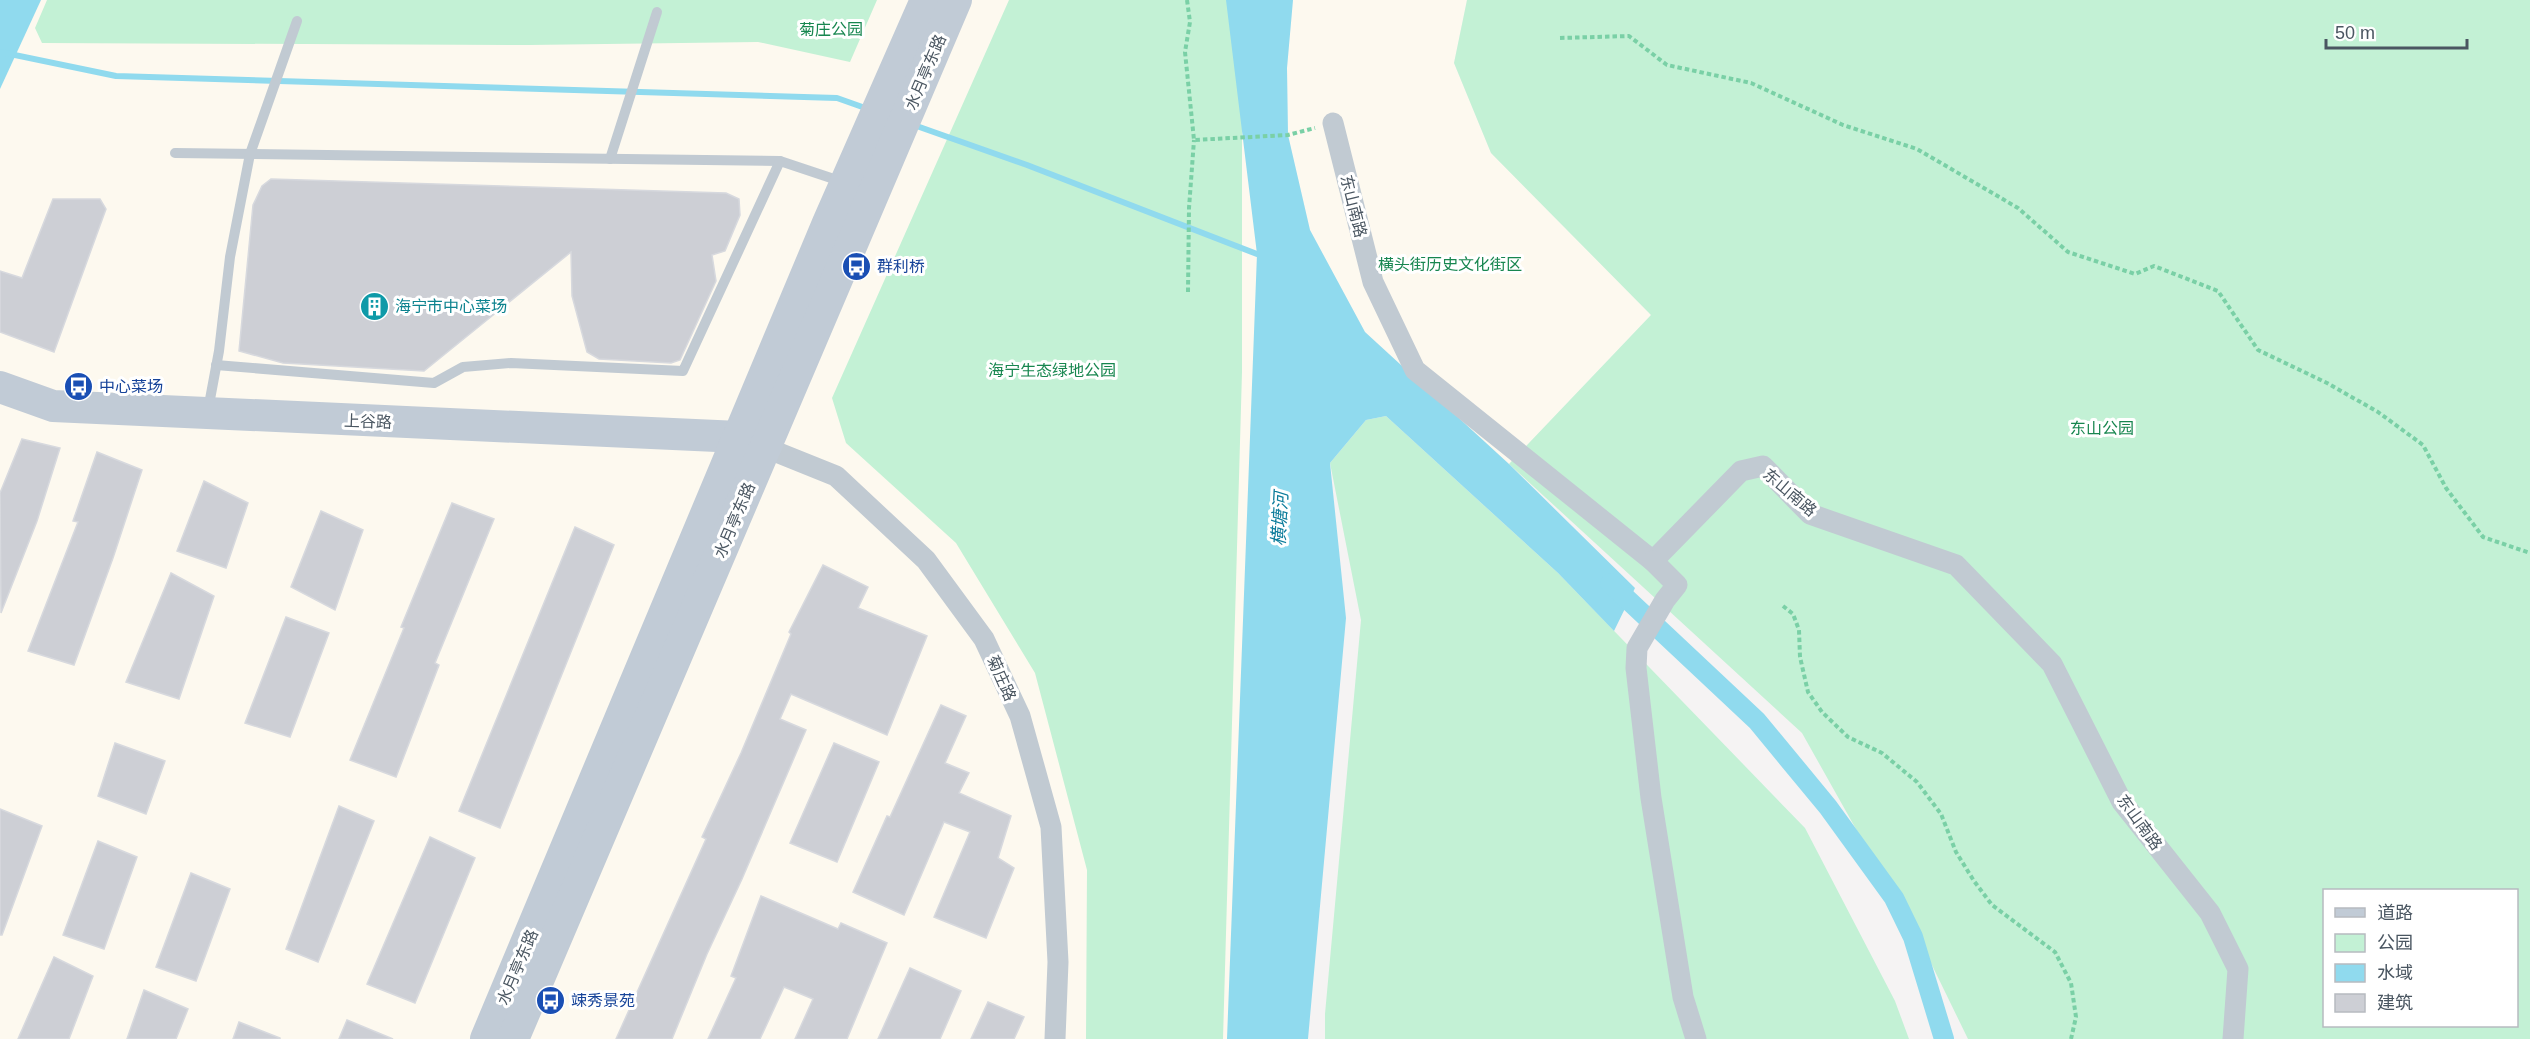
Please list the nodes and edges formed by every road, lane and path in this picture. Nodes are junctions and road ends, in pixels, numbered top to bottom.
1 (926, 0) edge
2 (956, 0) edge
3 (1187, 0) edge
4 (657, 12) dead end
5 (297, 21) dead end
6 (1560, 38) dead end
7 (908, 75) junction
8 (1333, 123) joint
9 (1194, 140) junction
10 (878, 149) junction
11 (175, 153) dead end
12 (250, 154) junction
13 (610, 159) junction
14 (780, 161) junction
15 (846, 183) junction
16 (1188, 292) dead end
17 (216, 365) junction
18 (0, 387) edge
19 (207, 414) junction
20 (752, 442) junction
21 (2530, 553) edge
22 (1653, 561) junction
23 (1783, 606) dead end
24 (486, 1039) edge
25 (513, 1039) edge
26 (1055, 1039) edge
27 (1696, 1039) edge
28 (2071, 1039) edge
29 (2233, 1039) edge

1 - 7 main road, 水月亭东路
2 - 7 main road, 水月亭东路
3 - 9 path
4 - 13 lane
5 - 12 lane
6 - 21 path
7 - 10 main road, 水月亭东路
8 - 9 path
8 - 22 street, 东山南路
9 - 16 path
10 - 15 main road, 水月亭东路
10 - 20 main road, 水月亭东路
11 - 12 lane
12 - 13 lane
12 - 17 lane
13 - 14 lane
14 - 15 lane
14 - 17 lane
15 - 20 main road, 水月亭东路
17 - 19 lane
18 - 19 main road, 上谷路
19 - 20 main road, 上谷路
20 - 24 main road, 水月亭东路
20 - 25 main road, 水月亭东路
20 - 26 street, 菊庄路
22 - 27 street
22 - 29 street, 东山南路
23 - 28 path

